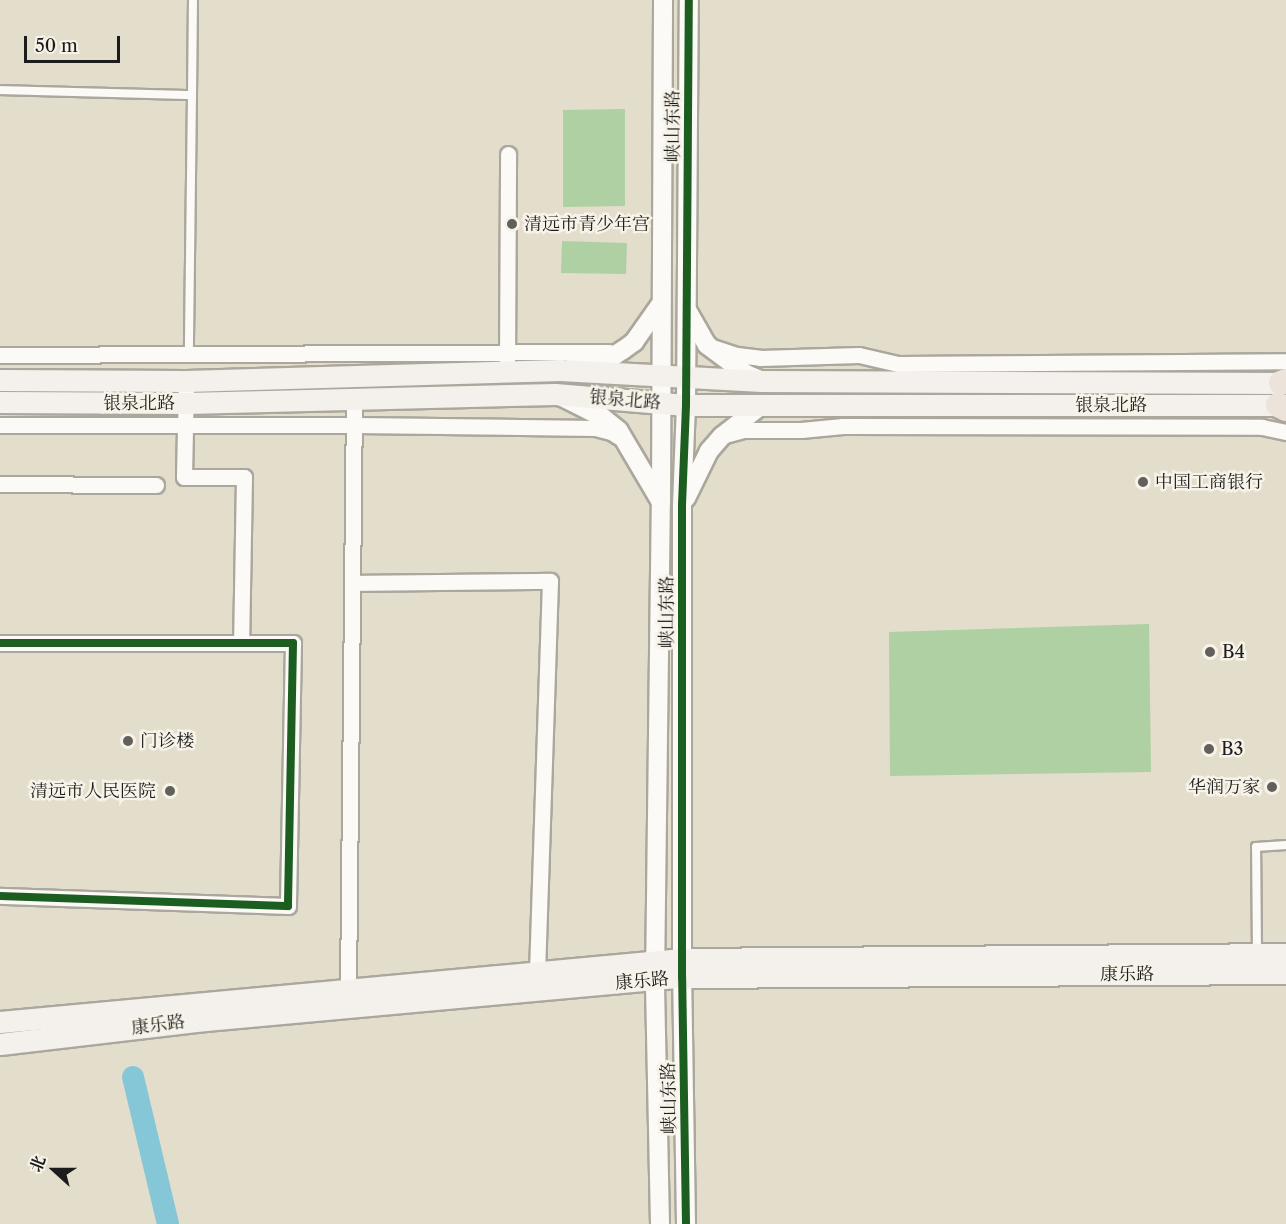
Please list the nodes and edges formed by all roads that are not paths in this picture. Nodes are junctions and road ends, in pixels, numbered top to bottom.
1 (193, 0) edge
2 (663, 0) edge
3 (688, 0) edge
4 (0, 90) edge
5 (192, 95) junction
6 (508, 154) dead end
7 (660, 305) junction
8 (686, 309) junction
9 (634, 342) junction
10 (707, 345) junction
11 (0, 355) edge
12 (189, 355) junction
13 (507, 363) junction
14 (560, 370) junction
15 (661, 374) junction
16 (685, 375) junction
17 (0, 380) edge
18 (186, 381) junction
19 (762, 381) junction
20 (1284, 386) edge
21 (555, 394) junction
22 (354, 398) junction
23 (0, 402) edge
24 (186, 403) junction
25 (662, 404) junction
26 (686, 405) junction
27 (762, 405) junction
28 (0, 425) edge
29 (185, 425) junction
30 (355, 425) junction
31 (1286, 432) edge
32 (722, 436) junction
33 (628, 445) junction
34 (0, 483) edge
35 (156, 484) dead end
36 (661, 503) junction
37 (682, 505) junction
38 (353, 583) junction
39 (0, 643) edge
40 (241, 643) junction
41 (1286, 844) edge
42 (0, 896) edge
43 (1257, 954) junction
44 (1286, 954) edge
45 (682, 968) junction
46 (655, 971) junction
47 (537, 972) junction
48 (1286, 973) edge
49 (348, 990) junction
50 (0, 1022) edge
51 (0, 1044) edge
52 (660, 1224) edge
53 (686, 1224) edge

1 - 5 lane
2 - 7 street, 峡山东路
3 - 8 street, 峡山东路
4 - 5 lane
5 - 12 lane
6 - 13 street
7 - 9 street
7 - 15 street, 峡山东路
8 - 10 street
8 - 16 street, 峡山东路
9 - 13 street, 银泉北路
9 - 14 street
10 - 19 street
10 - 20 street
11 - 12 street, 银泉北路
12 - 13 street, 银泉北路
13 - 14 main road, 银泉北路
13 - 18 main road, 银泉北路
14 - 15 main road, 银泉北路
15 - 16 main road, 银泉北路
15 - 25 street, 峡山东路
16 - 19 main road, 银泉北路
16 - 26 street, 峡山东路
17 - 18 main road, 银泉北路
18 - 24 street
19 - 20 main road, 银泉北路
20 - 27 main road, 银泉北路
21 - 22 main road, 银泉北路
21 - 25 main road, 银泉北路
21 - 33 street
22 - 24 main road, 银泉北路
22 - 30 street
23 - 24 main road, 银泉北路
24 - 29 street
25 - 26 main road, 银泉北路
25 - 36 street, 峡山东路
26 - 27 main road, 银泉北路
26 - 37 street, 峡山东路
27 - 32 street
28 - 29 street, 银泉北路
29 - 30 street, 银泉北路
29 - 40 street
30 - 33 street, 银泉北路
30 - 38 street
31 - 32 street, 银泉北路
32 - 37 street
33 - 36 street
34 - 35 street
36 - 46 street, 峡山东路
37 - 45 street, 峡山东路
38 - 47 street
38 - 49 street
39 - 40 street
40 - 42 street
41 - 43 lane
43 - 44 main road, 康乐路
43 - 45 main road, 康乐路
45 - 46 main road, 康乐路
45 - 48 main road, 康乐路
45 - 53 street, 峡山东路
46 - 47 main road, 康乐路
46 - 51 main road, 康乐路
46 - 52 street, 峡山东路
47 - 49 main road, 康乐路
49 - 50 main road, 康乐路

